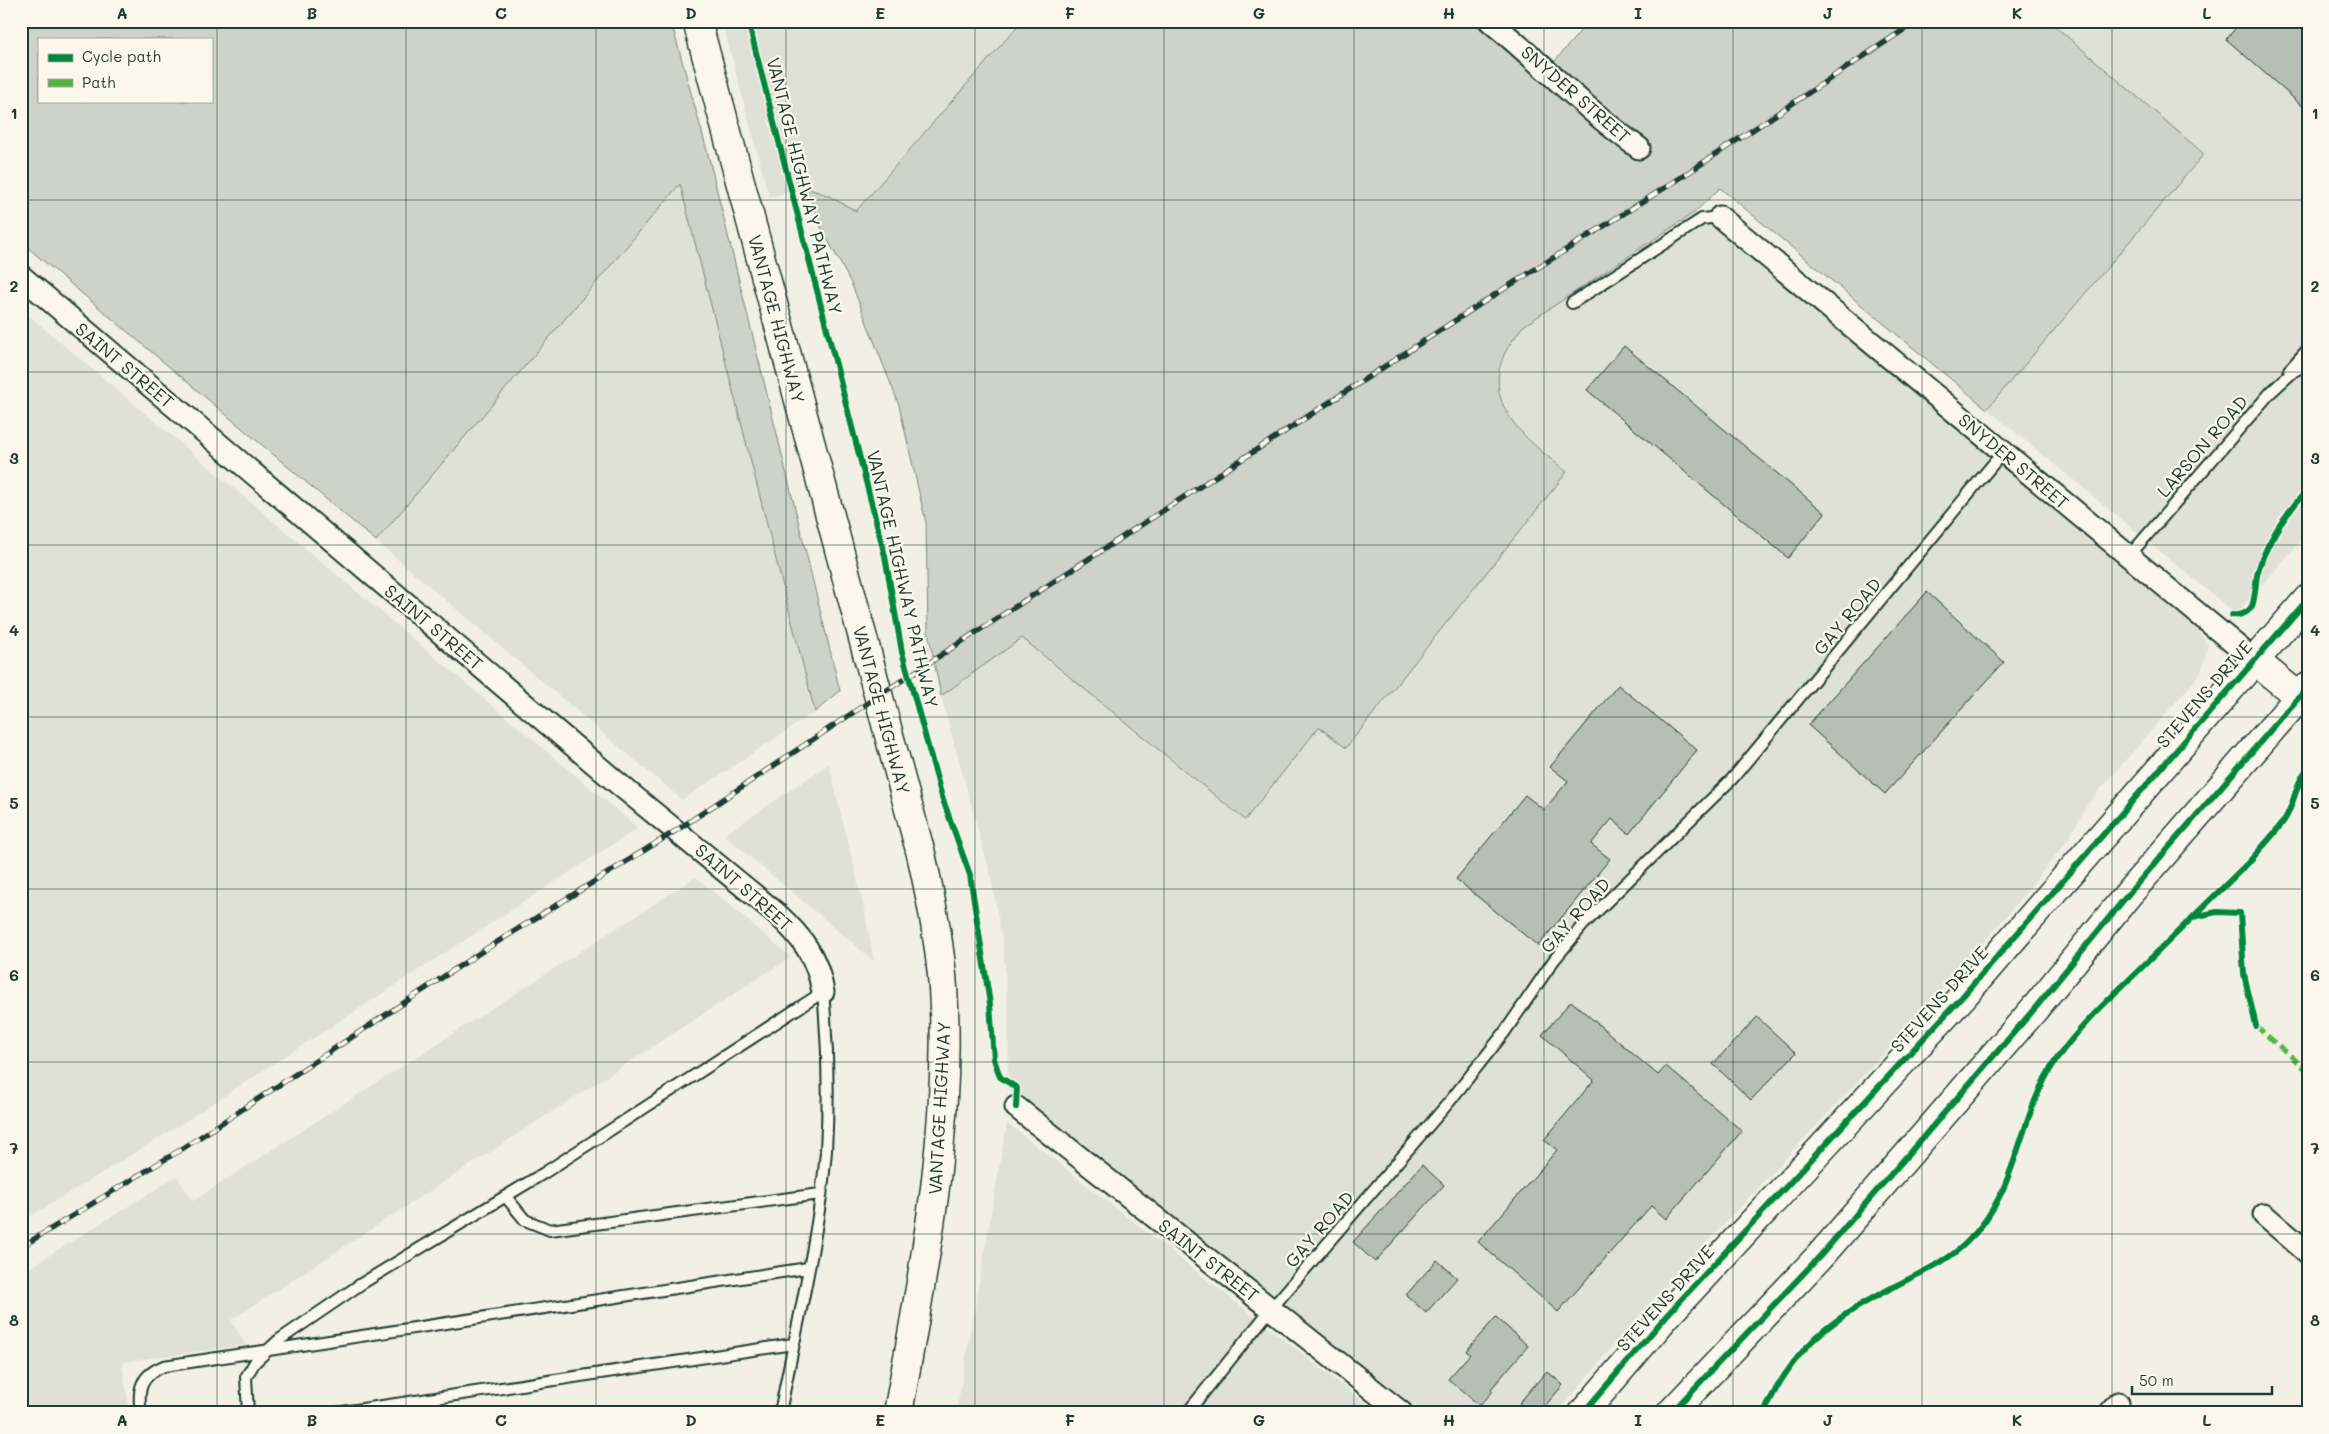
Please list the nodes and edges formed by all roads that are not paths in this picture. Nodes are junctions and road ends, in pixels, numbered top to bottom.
1 (697, 21) edge
2 (1490, 21) edge
3 (1639, 148) dead end
4 (1720, 217) joint
5 (21, 276) edge
6 (1572, 303) dead end
7 (2308, 349) edge
8 (2308, 364) edge
9 (2271, 392) junction
10 (2003, 452) junction
11 (2129, 556) junction
12 (2308, 599) edge
13 (2254, 660) junction
14 (2305, 696) edge
15 (823, 992) junction
16 (1016, 1108) dead end
17 (820, 1194) junction
18 (506, 1197) junction
19 (2264, 1215) dead end
20 (2308, 1253) edge
21 (808, 1268) junction
22 (1271, 1309) junction
23 (793, 1344) junction
24 (267, 1350) junction
25 (141, 1413) edge
26 (248, 1413) edge
27 (336, 1413) edge
28 (780, 1413) edge
29 (898, 1413) edge
30 (1187, 1413) edge
31 (1402, 1413) edge
32 (1584, 1413) edge
33 (1671, 1413) edge

1 - 29 main road, VANTAGE HIGHWAY
2 - 3 street, SNYDER STREET
4 - 6 lane
4 - 10 street, SNYDER STREET
5 - 15 street, SAINT STREET
7 - 9 lane
8 - 9 lane, LARSON ROAD
9 - 11 lane, LARSON ROAD
10 - 11 street, SNYDER STREET
10 - 22 lane, GAY ROAD
11 - 13 street, SNYDER STREET
12 - 13 main road, STEVENS DRIVE
13 - 14 main road, SNYDER STREET
13 - 32 main road, STEVENS DRIVE
14 - 33 main road
15 - 17 lane
15 - 18 lane
16 - 22 street, SAINT STREET
17 - 18 lane
17 - 21 lane
18 - 24 lane
19 - 20 street
21 - 23 lane
21 - 24 lane
22 - 30 lane, GAY ROAD
22 - 31 street, SAINT STREET
23 - 27 lane
23 - 28 lane
24 - 25 lane
24 - 26 lane

